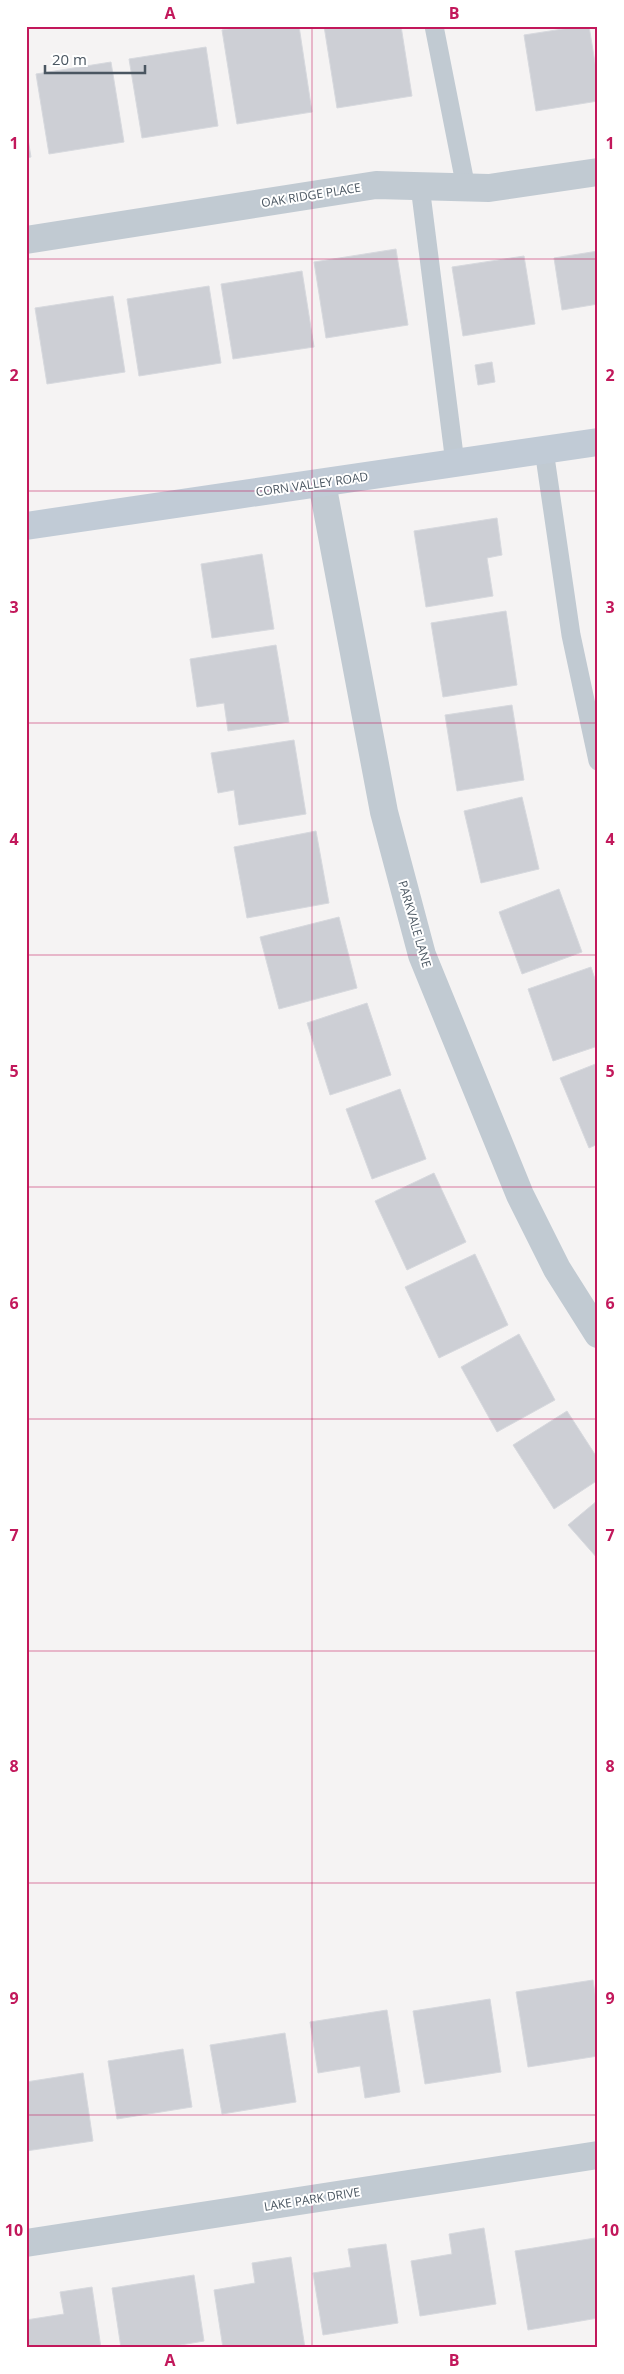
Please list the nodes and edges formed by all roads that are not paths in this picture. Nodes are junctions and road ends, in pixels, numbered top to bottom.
1 (434, 26) edge
2 (598, 172) edge
3 (420, 186) junction
4 (466, 188) junction
5 (26, 240) edge
6 (598, 442) edge
7 (544, 450) junction
8 (455, 463) junction
9 (322, 483) junction
10 (26, 526) edge
11 (598, 761) edge
12 (598, 1334) edge
13 (598, 2155) edge
14 (26, 2243) edge

1 - 4 lane
2 - 4 street, OAK RIDGE PLACE
3 - 4 street, OAK RIDGE PLACE
3 - 5 street, OAK RIDGE PLACE
3 - 8 lane
6 - 7 main road, CORN VALLEY ROAD
7 - 8 main road, CORN VALLEY ROAD
7 - 11 lane
8 - 9 main road, CORN VALLEY ROAD
9 - 10 main road, CORN VALLEY ROAD
9 - 12 street, PARKVALE LANE
13 - 14 street, LAKE PARK DRIVE

